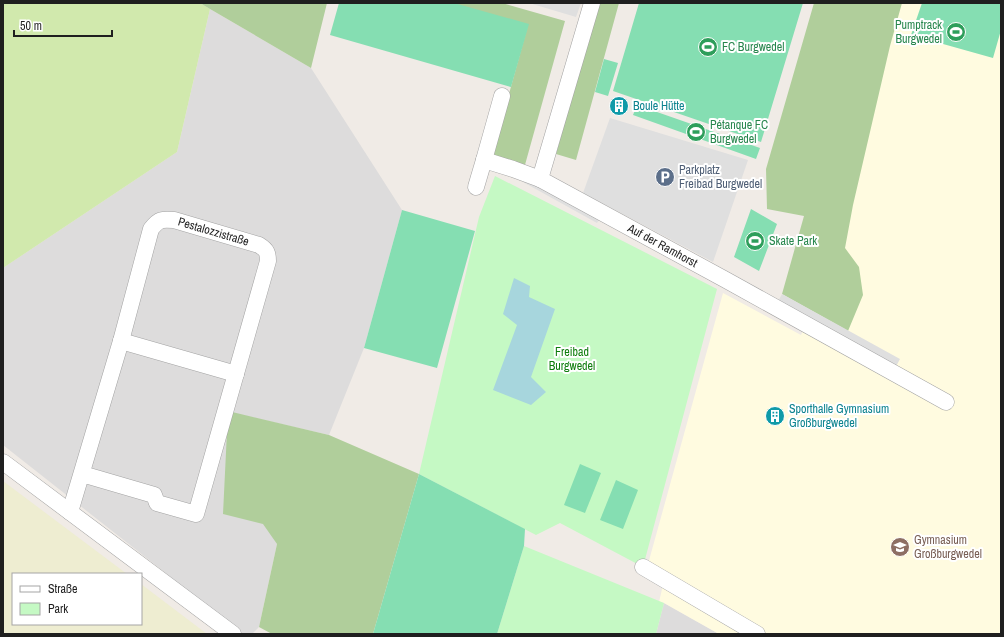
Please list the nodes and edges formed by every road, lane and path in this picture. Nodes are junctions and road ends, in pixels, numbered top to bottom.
1 (592, 3) edge
2 (502, 96) dead end
3 (484, 160) junction
4 (540, 179) junction
5 (476, 187) dead end
6 (121, 341) junction
7 (236, 374) junction
8 (946, 402) dead end
9 (3, 462) edge
10 (82, 474) junction
11 (70, 512) junction
12 (644, 567) dead end
13 (234, 634) edge
14 (757, 634) edge

1 - 4 street
2 - 3 street
3 - 4 street, Auf der Ramhorst
3 - 5 street
4 - 8 street, Auf der Ramhorst
6 - 7 street
6 - 7 street, Pestalozzistraße
6 - 10 street, Pestalozzistraße
7 - 10 street, Pestalozzistraße
9 - 11 street
10 - 11 street, Pestalozzistraße
11 - 13 street
12 - 14 street

